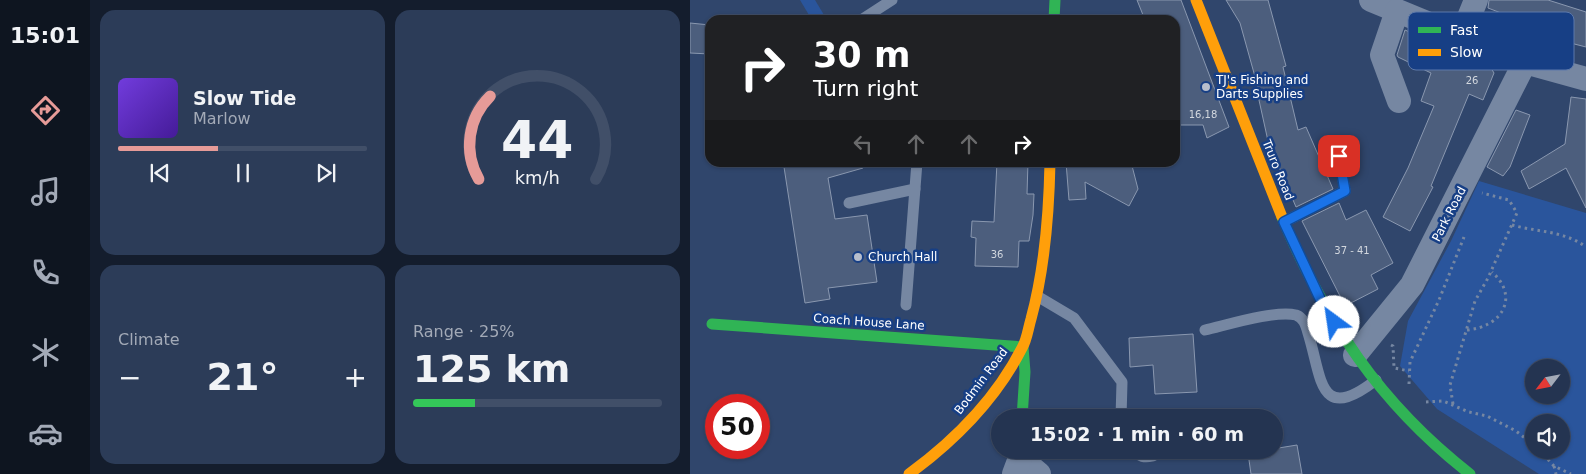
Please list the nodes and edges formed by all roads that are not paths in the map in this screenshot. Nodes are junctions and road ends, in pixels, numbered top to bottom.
1 (892, 0) edge
2 (1055, 0) edge
3 (1196, 0) edge
4 (1371, 0) edge
5 (1476, 0) edge
6 (1397, 11) junction
7 (1471, 12) edge
8 (869, 15) edge
9 (1054, 15) edge
10 (1408, 15) edge
11 (1520, 70) edge
12 (1553, 70) edge
13 (1586, 79) edge
14 (1399, 101) dead end
15 (1339, 156) dead end
16 (917, 167) edge
17 (1050, 167) edge
18 (915, 189) junction
19 (849, 203) dead end
20 (1284, 222) junction
21 (1037, 296) junction
22 (906, 305) dead end
23 (712, 324) dead end
24 (1205, 330) dead end
25 (1023, 347) junction
26 (1355, 355) junction
27 (1376, 380) junction
28 (1023, 409) edge
29 (1121, 409) edge
30 (1018, 461) edge
31 (909, 474) edge
32 (1039, 474) edge
33 (1470, 474) edge

1 - 8 lane
2 - 9 main road
3 - 20 main road, Truro Road
4 - 6 street
5 - 7 street
6 - 10 street
6 - 14 street
11 - 26 street, Park Road
12 - 13 street
15 - 20 lane
16 - 18 lane
17 - 21 main road, Bodmin Road
18 - 19 lane
18 - 22 lane
20 - 26 main road, Truro Road
21 - 25 main road, Bodmin Road
21 - 29 lane
23 - 25 main road, Coach House Lane
24 - 27 lane
25 - 28 main road
25 - 31 main road, Bodmin Road
26 - 27 main road, Truro Road
27 - 33 main road, Truro Road
30 - 32 street

